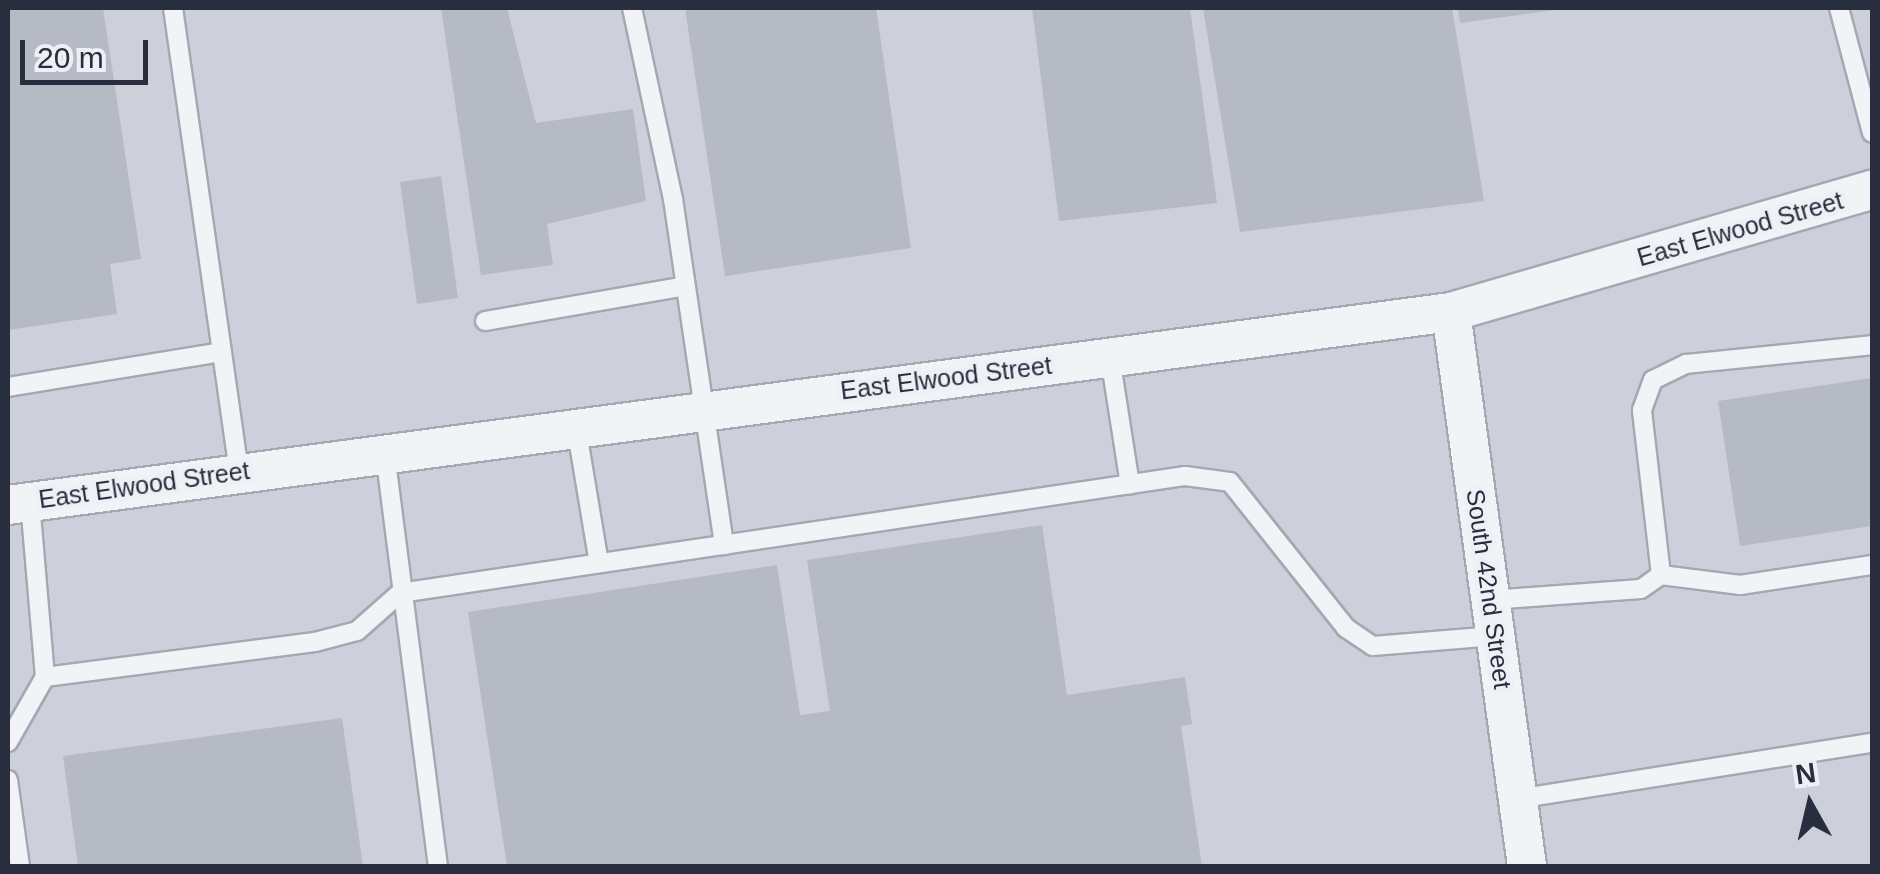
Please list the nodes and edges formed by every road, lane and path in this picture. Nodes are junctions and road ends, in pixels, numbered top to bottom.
1 (173, 8) edge
2 (632, 8) edge
3 (1839, 8) edge
4 (1872, 133) edge
5 (1872, 190) edge
6 (685, 286) junction
7 (1451, 312) junction
8 (485, 320) dead end
9 (1872, 346) edge
10 (221, 352) junction
11 (1110, 358) junction
12 (8, 386) edge
13 (703, 408) junction
14 (576, 425) junction
15 (385, 452) junction
16 (239, 472) junction
17 (1130, 484) junction
18 (18, 503) edge
19 (724, 545) junction
20 (599, 563) junction
21 (1872, 564) edge
22 (1661, 575) junction
23 (400, 594) junction
24 (1492, 618) junction
25 (45, 677) junction
26 (8, 742) edge
27 (1872, 743) edge
28 (8, 780) edge
29 (1518, 799) junction
30 (20, 866) edge
31 (438, 866) edge
32 (1526, 866) edge

1 - 10 lane
2 - 6 lane
3 - 4 lane
5 - 7 street, East Elwood Street
6 - 8 lane
6 - 13 lane
7 - 11 street, East Elwood Street
7 - 24 street, South 42nd Street
9 - 22 lane
10 - 12 lane
10 - 16 lane
11 - 13 street, East Elwood Street
11 - 17 lane
13 - 14 street, East Elwood Street
13 - 19 lane
14 - 15 street, East Elwood Street
14 - 20 lane
15 - 16 street, East Elwood Street
15 - 23 lane
16 - 18 street, East Elwood Street
17 - 19 lane
17 - 24 lane
18 - 25 lane
19 - 20 lane
20 - 23 lane
21 - 22 lane
22 - 24 lane
23 - 25 lane
23 - 31 lane
24 - 29 street, South 42nd Street
25 - 26 lane
27 - 29 lane
28 - 30 lane
29 - 32 street, South 42nd Street

